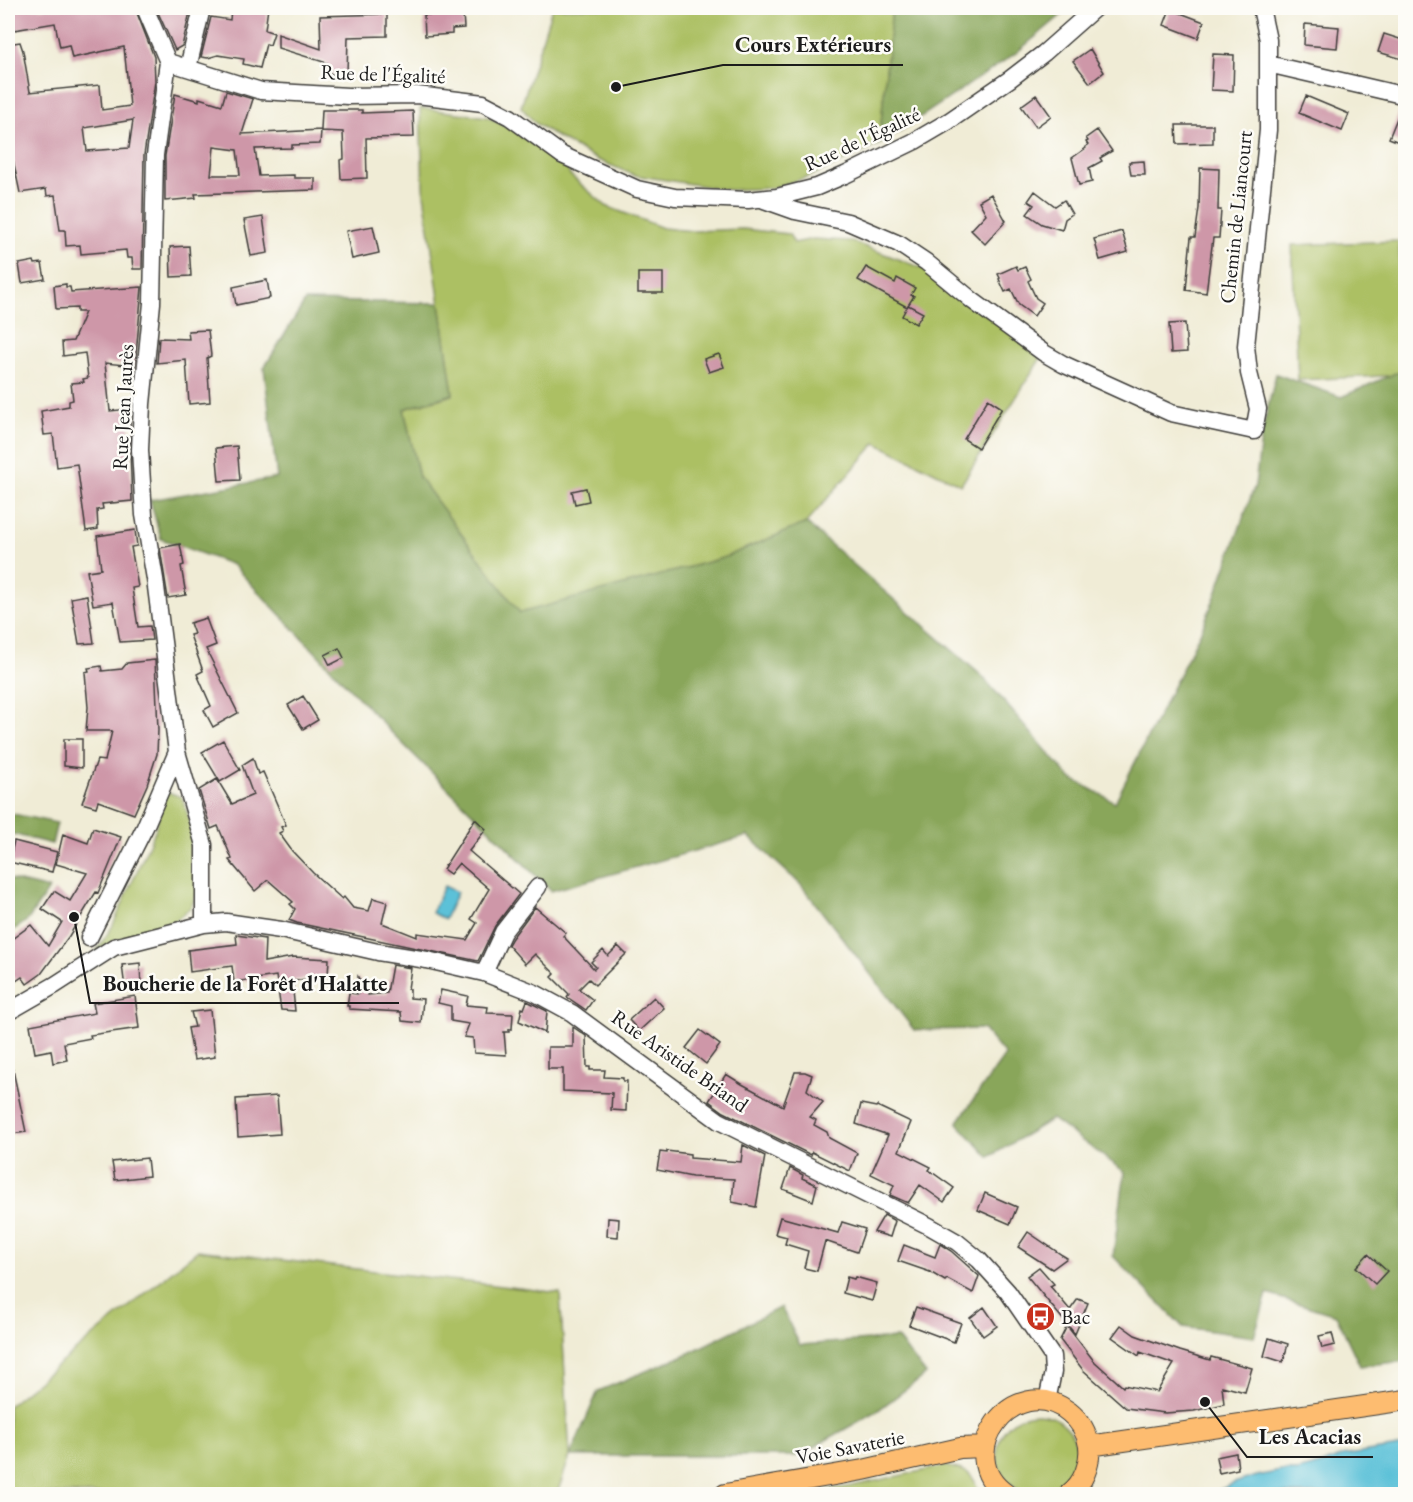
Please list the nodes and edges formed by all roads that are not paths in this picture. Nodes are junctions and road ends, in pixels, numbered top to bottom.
1 (145, 8) edge
2 (202, 8) edge
3 (1095, 8) edge
4 (1261, 8) edge
5 (168, 62) junction
6 (1268, 64) junction
7 (188, 68) junction
8 (1406, 96) edge
9 (761, 199) junction
10 (177, 752) junction
11 (538, 887) dead end
12 (204, 924) junction
13 (89, 938) dead end
14 (484, 973) junction
15 (8, 1012) edge
16 (1406, 1400) edge
17 (1047, 1401) junction
18 (1089, 1446) junction
19 (984, 1447) junction
20 (724, 1494) edge
21 (1006, 1494) edge
22 (1069, 1494) edge

1 - 5 street
2 - 7 street
3 - 9 street, Rue de l'Égalité
4 - 6 street, Chemin de Liancourt
5 - 7 street, Rue de l'Égalité
5 - 10 street, Rue Jean Jaurès
6 - 8 street
6 - 9 street, Chemin de Liancourt
7 - 9 street, Rue de l'Égalité
10 - 12 street, Rue Jean Jaurès
10 - 13 street
11 - 14 street
12 - 14 street, Rue Aristide Briand
12 - 15 street, Rue Aristide Briand
14 - 17 street, Rue Aristide Briand
16 - 18 main road
17 - 18 main road
17 - 19 main road
18 - 22 main road
19 - 20 main road, Voie Savaterie
19 - 21 main road

